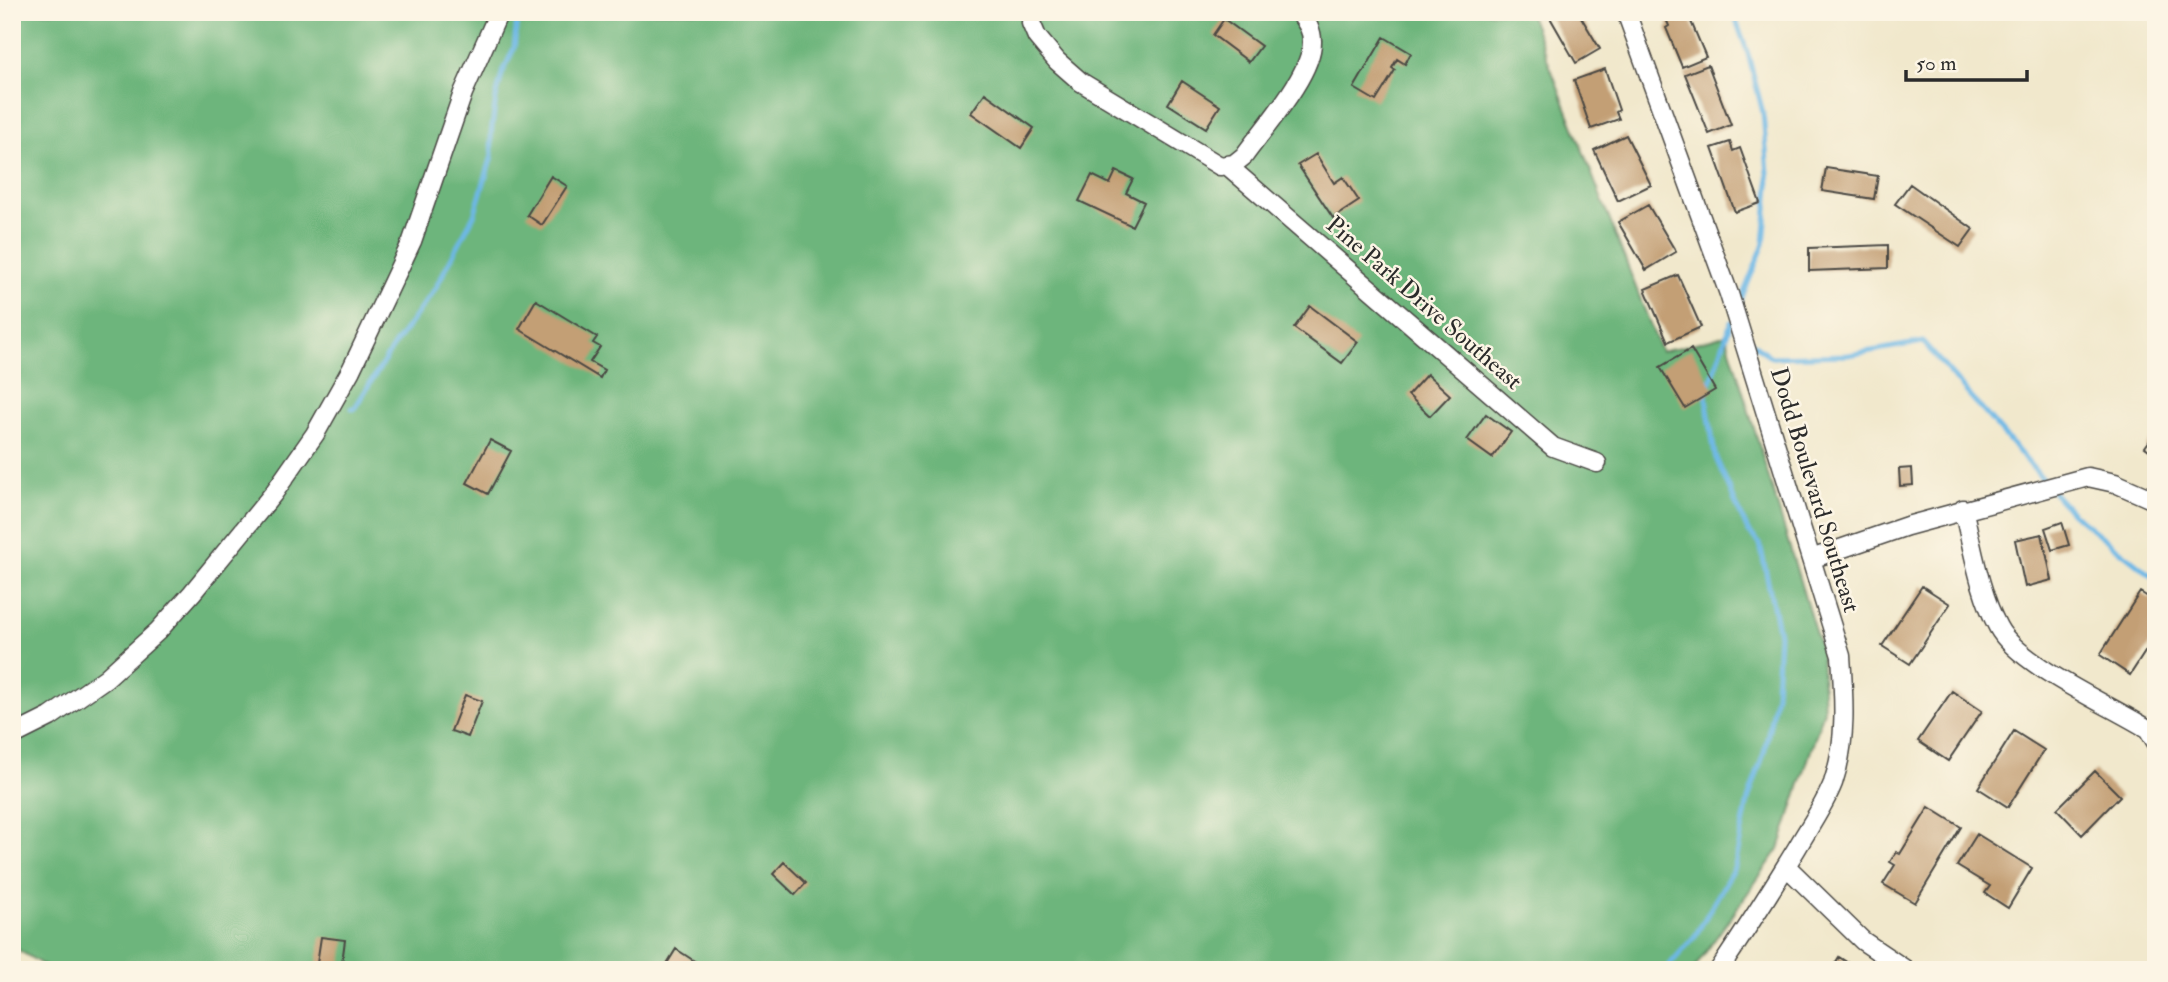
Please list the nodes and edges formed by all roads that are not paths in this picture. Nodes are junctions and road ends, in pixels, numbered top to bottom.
1 (499, 12) edge
2 (1032, 12) edge
3 (1299, 12) edge
4 (1626, 12) edge
5 (1228, 166) junction
6 (1597, 463) dead end
7 (2156, 502) edge
8 (1963, 509) junction
9 (1811, 559) junction
10 (12, 736) edge
11 (2156, 741) edge
12 (1786, 866) junction
13 (1719, 970) edge
14 (1906, 970) edge

1 - 10 street
2 - 5 street, Pine Park Drive Southeast
3 - 5 street
4 - 9 street, Dodd Boulevard Southeast
5 - 6 street, Pine Park Drive Southeast
7 - 8 street
8 - 9 street
8 - 11 street
9 - 12 street, Dodd Boulevard Southeast
12 - 13 street, Dodd Boulevard Southeast
12 - 14 street

